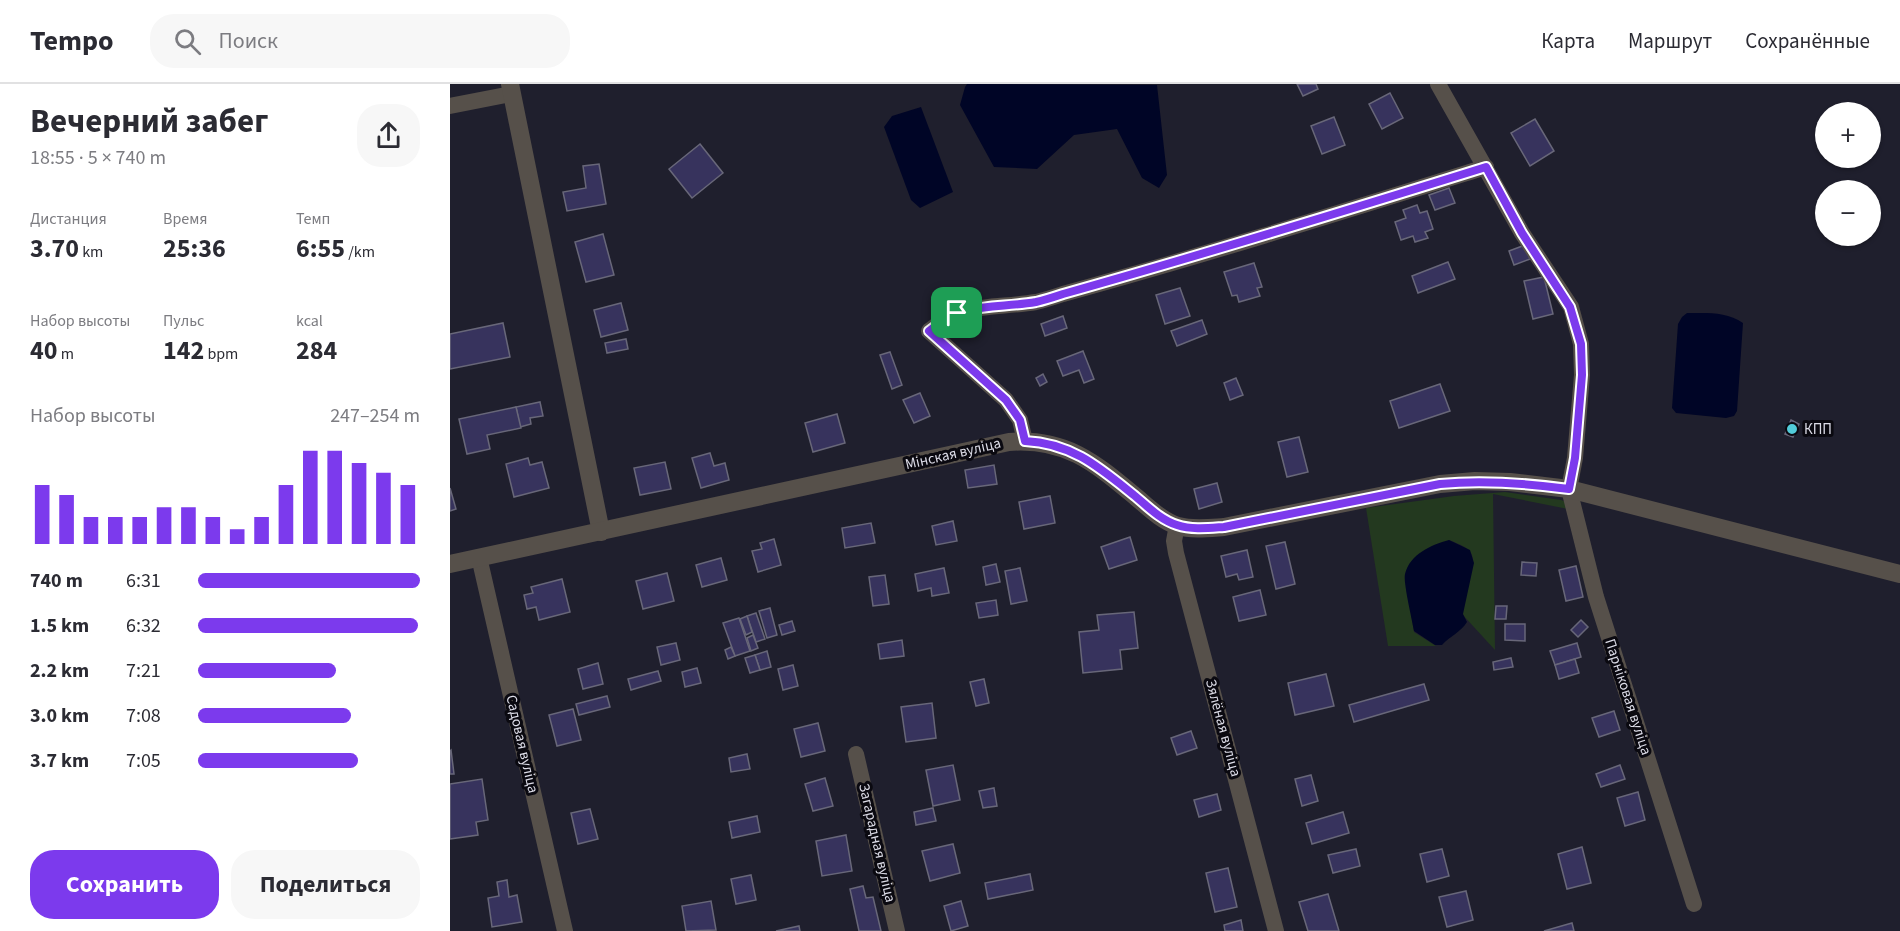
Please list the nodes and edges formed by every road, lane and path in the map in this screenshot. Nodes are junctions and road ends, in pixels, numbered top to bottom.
1 (1438, 84) edge
2 (510, 89) edge
3 (450, 106) edge
4 (1486, 167) junction
5 (1025, 441) junction
6 (1569, 489) junction
7 (1177, 525) junction
8 (601, 532) junction
9 (479, 557) junction
10 (450, 564) edge
11 (1900, 574) edge
12 (856, 754) dead end
13 (1694, 904) dead end
14 (565, 931) edge
15 (897, 931) edge
16 (1276, 931) edge

1 - 4 street
2 - 3 street
2 - 8 street
4 - 5 street
4 - 6 street
5 - 7 street, Мінская вуліца
5 - 8 street, Мінская вуліца
6 - 7 street, Мінская вуліца
6 - 11 street, Мінская вуліца
6 - 13 street, Парніковая вуліца
7 - 16 street, Зялёная вуліца
8 - 9 street, Мінская вуліца
9 - 10 street, Мінская вуліца
9 - 14 street, Садовая вуліца
12 - 15 street, Загарадная вуліца

